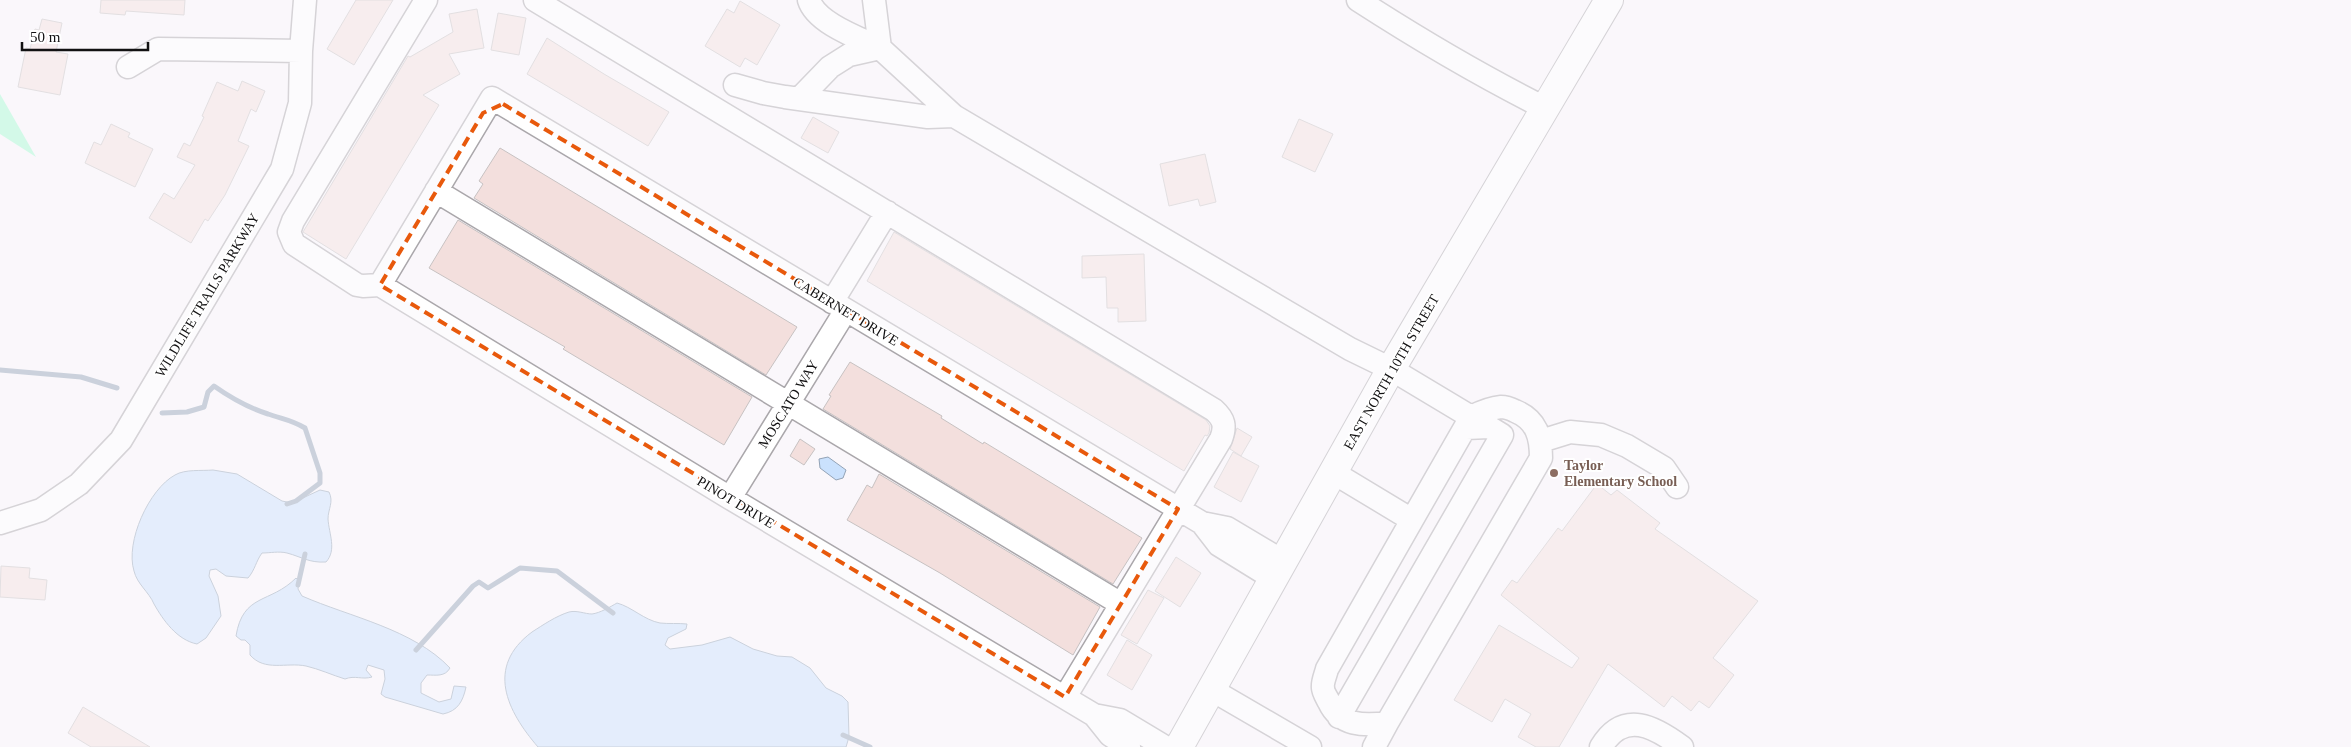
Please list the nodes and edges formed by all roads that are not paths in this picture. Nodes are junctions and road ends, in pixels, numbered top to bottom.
1 (305, 0) edge
2 (426, 0) edge
3 (535, 0) edge
4 (808, 0) edge
5 (874, 0) edge
6 (1358, 0) edge
7 (1608, 0) edge
8 (880, 48) junction
9 (300, 50) junction
10 (128, 67) dead end
11 (735, 85) dead end
12 (800, 98) junction
13 (1545, 108) junction
14 (954, 116) junction
15 (436, 191) junction
16 (887, 212) junction
17 (380, 285) junction
18 (839, 306) junction
19 (1391, 369) junction
20 (788, 404) junction
21 (1469, 422) junction
22 (1541, 441) junction
23 (1334, 473) junction
24 (1677, 487) dead end
25 (730, 498) junction
26 (1178, 509) junction
27 (1412, 520) junction
28 (0, 523) edge
29 (1279, 570) junction
30 (1121, 604) junction
31 (1212, 690) junction
32 (1065, 697) junction
33 (1094, 715) junction
34 (1339, 717) junction
35 (1387, 724) junction
36 (1129, 747) edge
37 (1165, 747) edge
38 (1179, 747) edge
39 (1310, 747) edge
40 (1374, 747) edge
41 (1601, 747) edge
42 (1682, 747) edge

1 - 9 street, WILDLIFE TRAILS PARKWAY
2 - 17 street
3 - 16 street
4 - 8 street
5 - 8 street
6 - 13 street
7 - 13 main road, EAST NORTH 10TH STREET
8 - 12 street
8 - 14 street
9 - 10 street
9 - 28 street, WILDLIFE TRAILS PARKWAY
11 - 12 street
12 - 14 street
13 - 19 main road, EAST NORTH 10TH STREET
14 - 19 street
15 - 17 street
15 - 18 street, CABERNET DRIVE
15 - 20 street
16 - 18 street, MOSCATO WAY
16 - 26 street
17 - 25 street, PINOT DRIVE
18 - 20 street, MOSCATO WAY
18 - 26 street, CABERNET DRIVE
19 - 21 street
19 - 23 main road, EAST NORTH 10TH STREET
20 - 25 street, MOSCATO WAY
20 - 30 street
21 - 22 street
21 - 27 street
21 - 34 street
22 - 24 street
22 - 35 street
23 - 27 street
23 - 29 main road, EAST NORTH 10TH STREET
25 - 32 street, PINOT DRIVE
26 - 29 street, CABERNET DRIVE
26 - 30 street
27 - 34 street
29 - 31 main road, EAST NORTH 10TH STREET
30 - 32 street
31 - 38 main road, EAST NORTH 10TH STREET
31 - 39 street
32 - 33 street, PINOT DRIVE
33 - 36 street, PINOT DRIVE
33 - 37 street, PINOT DRIVE
34 - 35 street
35 - 40 street
41 - 42 street

